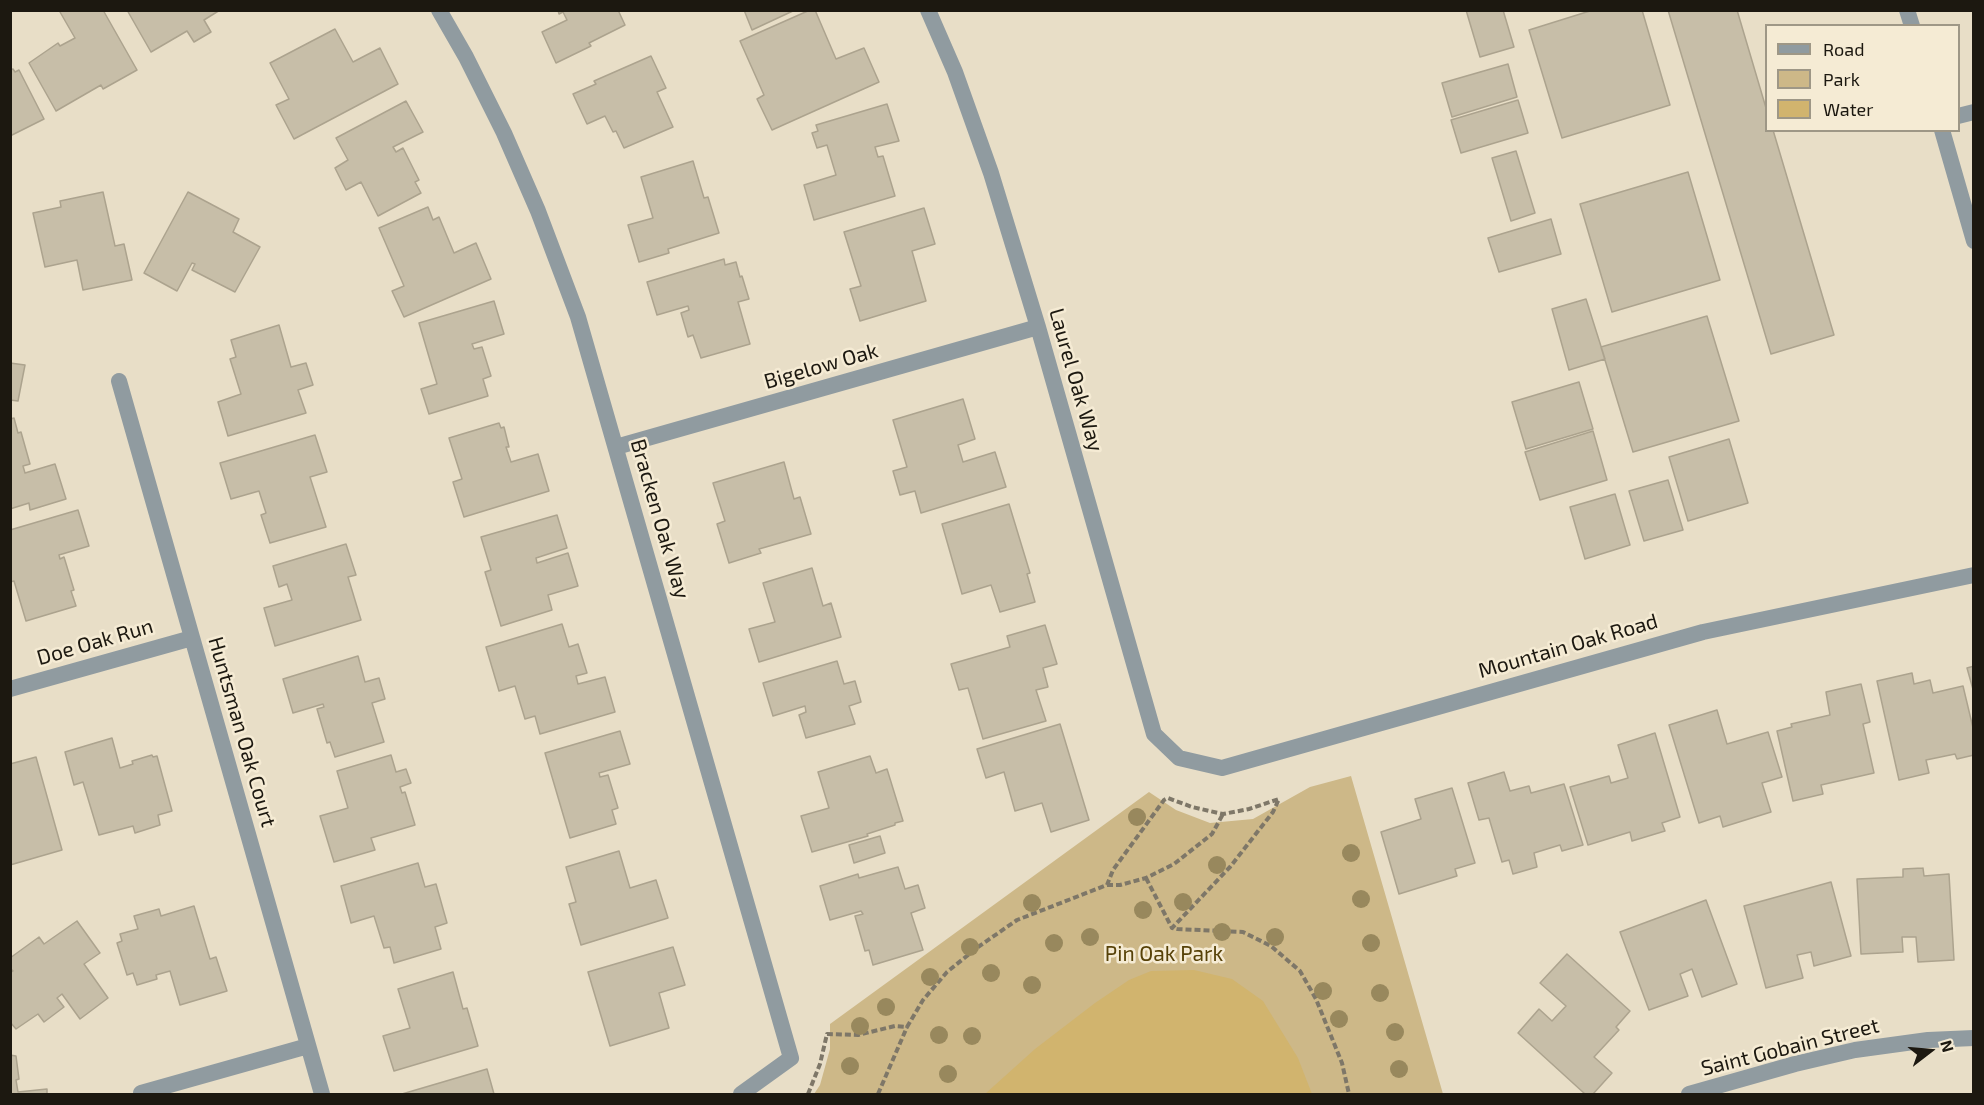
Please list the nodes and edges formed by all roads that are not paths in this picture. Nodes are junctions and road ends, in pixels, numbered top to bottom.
1 (439, 10) edge
2 (928, 10) edge
3 (1943, 132) edge
4 (1974, 241) edge
5 (1038, 327) junction
6 (119, 381) dead end
7 (616, 447) junction
8 (1974, 575) edge
9 (192, 638) junction
10 (10, 689) edge
11 (1179, 758) joint
12 (1974, 1038) edge
13 (308, 1046) junction
14 (141, 1094) edge
15 (322, 1095) edge
16 (741, 1095) edge
17 (1689, 1095) edge

1 - 7 street, Bracken Oak Way
2 - 5 street, Laurel Oak Way
3 - 4 street
5 - 7 street, Bigelow Oak
5 - 11 street, Laurel Oak Way
6 - 9 street, Huntsman Oak Court
7 - 16 street, Bracken Oak Way
8 - 11 street, Mountain Oak Road
9 - 10 street, Doe Oak Run
9 - 13 street, Huntsman Oak Court
12 - 17 street, Saint Gobain Street
13 - 14 street
13 - 15 street, Huntsman Oak Court

